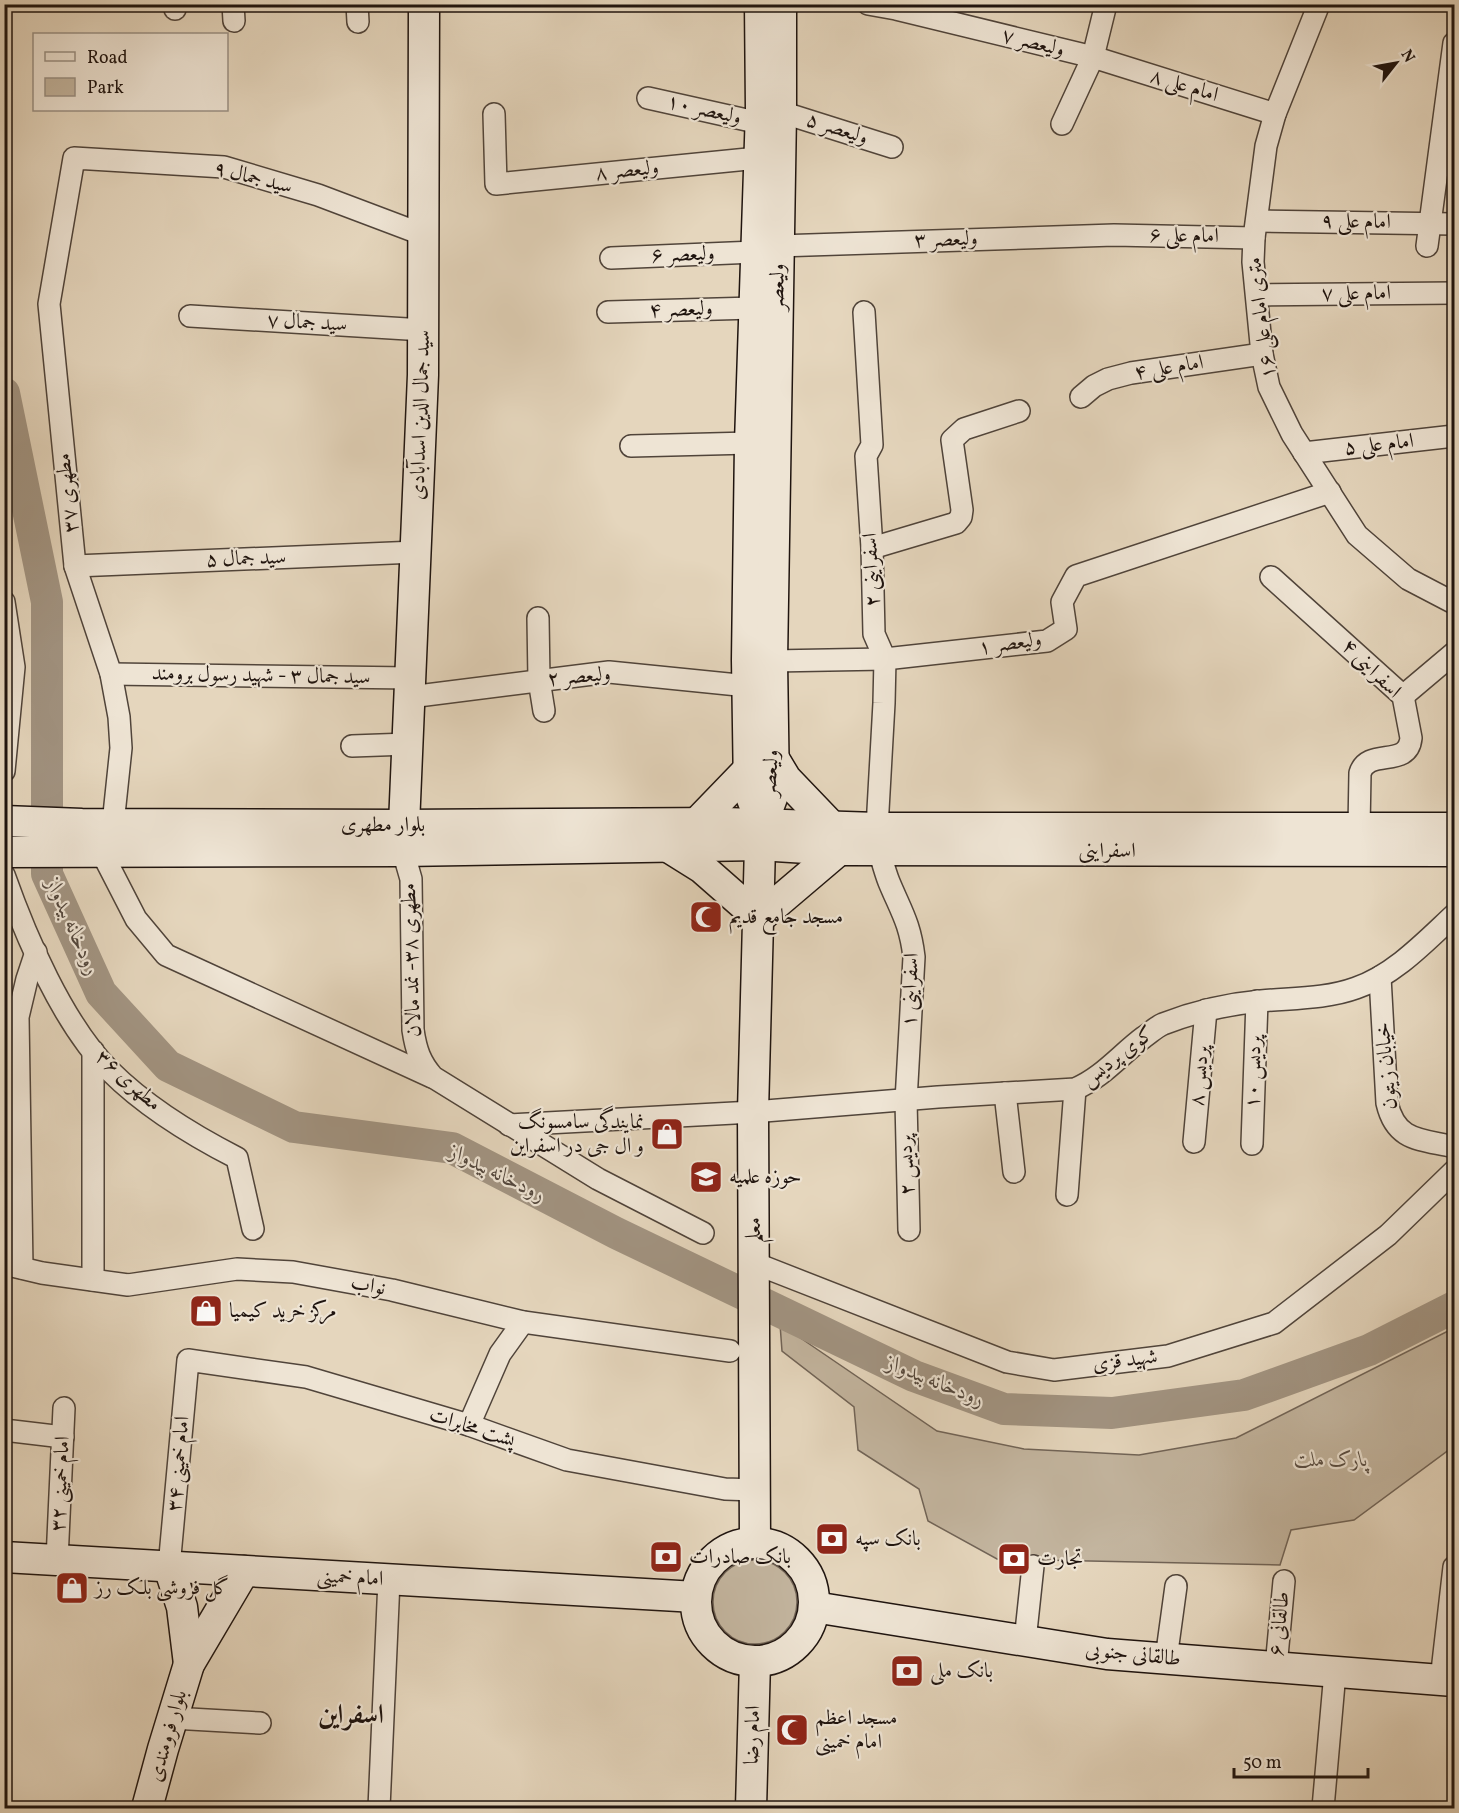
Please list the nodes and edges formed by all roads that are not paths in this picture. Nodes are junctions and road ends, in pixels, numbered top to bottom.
1 (424, 4) edge
2 (760, 4) edge
3 (782, 4) edge
4 (868, 4) edge
5 (1106, 4) edge
6 (1319, 4) edge
7 (1455, 44) edge
8 (1093, 57) junction
9 (648, 98) dead end
10 (494, 114) dead end
11 (1275, 114) junction
12 (767, 115) junction
13 (1062, 124) dead end
14 (892, 147) dead end
15 (74, 158) joint
16 (758, 158) junction
17 (1430, 223) junction
18 (1455, 224) edge
19 (1255, 230) junction
20 (424, 235) junction
21 (1114, 235) joint
22 (1427, 246) dead end
23 (767, 249) junction
24 (611, 258) dead end
25 (1455, 292) edge
26 (1257, 295) junction
27 (754, 308) junction
28 (608, 312) dead end
29 (864, 312) dead end
30 (190, 316) dead end
31 (424, 330) junction
32 (1262, 354) junction
33 (1081, 397) dead end
34 (1019, 411) dead end
35 (1455, 436) edge
36 (750, 443) junction
37 (631, 446) dead end
38 (1304, 453) junction
39 (1330, 492) junction
40 (872, 548) junction
41 (416, 552) junction
42 (75, 566) junction
43 (1271, 577) dead end
44 (4, 602) edge
45 (1455, 603) edge
46 (538, 618) dead end
47 (1455, 653) edge
48 (885, 659) junction
49 (756, 669) junction
50 (111, 674) junction
51 (539, 680) junction
52 (410, 688) junction
53 (1403, 696) junction
54 (544, 711) dead end
55 (408, 744) junction
56 (352, 746) dead end
57 (761, 764) junction
58 (4, 771) edge
59 (7, 821) edge
60 (113, 824) junction
61 (696, 824) junction
62 (1359, 828) junction
63 (1455, 828) edge
64 (761, 835) junction
65 (43, 837) junction
66 (404, 838) junction
67 (836, 838) junction
68 (878, 839) junction
69 (987, 839) junction
70 (86, 842) junction
71 (670, 848) junction
72 (1455, 851) edge
73 (6, 860) edge
74 (759, 918) junction
75 (1453, 920) edge
76 (36, 952) junction
77 (1380, 977) junction
78 (1257, 1001) junction
79 (1206, 1010) junction
80 (93, 1051) junction
81 (434, 1077) junction
82 (1076, 1089) junction
83 (1005, 1093) junction
84 (906, 1101) junction
85 (753, 1112) junction
86 (509, 1125) junction
87 (1194, 1142) dead end
88 (1252, 1144) dead end
89 (1455, 1147) edge
90 (1455, 1171) edge
91 (1014, 1172) dead end
92 (1067, 1195) dead end
93 (253, 1229) dead end
94 (909, 1230) dead end
95 (703, 1233) dead end
96 (754, 1263) junction
97 (13, 1266) edge
98 (93, 1280) junction
99 (523, 1322) junction
100 (730, 1351) dead end
101 (188, 1360) joint
102 (64, 1408) dead end
103 (469, 1425) junction
104 (4, 1431) edge
105 (63, 1437) junction
106 (756, 1490) junction
107 (755, 1543) junction
108 (4, 1557) edge
109 (57, 1560) junction
110 (1033, 1566) dead end
111 (169, 1567) junction
112 (1455, 1567) edge
113 (244, 1572) junction
114 (389, 1580) junction
115 (1284, 1581) dead end
116 (1176, 1586) dead end
117 (696, 1597) junction
118 (814, 1607) junction
119 (1025, 1641) junction
120 (1166, 1659) junction
121 (755, 1661) junction
122 (189, 1664) junction
123 (1276, 1667) junction
124 (1335, 1672) junction
125 (1448, 1681) edge
126 (172, 1718) junction
127 (260, 1723) dead end
128 (147, 1809) edge
129 (379, 1809) edge
130 (751, 1809) edge
131 (1323, 1809) edge

1 - 20 main road, سید جمال الدین اسدآبادی
2 - 12 main road, ولیعصر
3 - 12 main road, ولیعصر
4 - 8 street, ولیعصر ۷
5 - 8 street
6 - 11 street, ۱۶ متری امام علی
7 - 17 street
8 - 11 street, امام علی ۸
8 - 13 street
9 - 12 street, ولیعصر ۱۰
10 - 16 street, ولیعصر ۸
11 - 19 street, ۱۶ متری امام علی
12 - 14 street, ولیعصر ۵
12 - 16 main road, ولیعصر
12 - 23 main road, ولیعصر
15 - 20 street, سید جمال ۹
15 - 42 street, مطهری ۳۷
16 - 23 main road, ولیعصر
17 - 18 street, امام علی ۹
17 - 19 street, امام علی ۹
17 - 22 street
19 - 21 street, امام علی ۶
19 - 26 street, ۱۶ متری امام علی
20 - 31 main road, سید جمال الدین اسدآبادی
21 - 23 street, ولیعصر ۳
23 - 24 street, ولیعصر ۶
23 - 27 main road, ولیعصر
23 - 49 main road, ولیعصر
25 - 26 street, امام علی ۷
26 - 32 street, ۱۶ متری امام علی
27 - 28 street, ولیعصر ۴
27 - 36 main road, ولیعصر
29 - 40 street, اسفراینی ۲
30 - 31 street, سید جمال ۷
31 - 41 main road, سید جمال الدین اسدآبادی
32 - 33 street, امام علی ۴
32 - 38 street, ۱۶ متری امام علی
34 - 40 street
35 - 38 street, امام علی ۵
36 - 37 street
36 - 49 main road, ولیعصر
38 - 39 street, ۱۶ متری امام علی
39 - 45 street, ۱۶ متری امام علی
39 - 48 street, ولیعصر ۱
40 - 48 street, اسفراینی ۲
41 - 42 street, سید جمال ۵
41 - 52 main road, سید جمال الدین اسدآبادی
42 - 50 street, مطهری ۳۷
43 - 53 street, اسفراینی ۴
44 - 58 street
46 - 51 street
47 - 53 street
48 - 49 street, ولیعصر ۱
48 - 68 street, اسفراینی ۲
49 - 51 street, ولیعصر ۲
49 - 57 main road, ولیعصر
50 - 52 street, سید جمال ۳ - شهید رسول برومند
50 - 60 street, مطهری ۳۷
51 - 52 street, ولیعصر ۲
51 - 54 street
52 - 55 main road, سید جمال الدین اسدآبادی
53 - 62 street, اسفراینی ۴
55 - 56 street
55 - 66 main road, سید جمال الدین اسدآبادی
57 - 61 main road
57 - 64 main road, ولیعصر
57 - 67 main road
59 - 65 main road, بلوار مطهری
60 - 66 main road, بلوار مطهری
60 - 70 main road, بلوار مطهری
61 - 64 main road, بلوار مطهری
61 - 66 main road, بلوار مطهری
62 - 63 main road, اسفراینی
62 - 69 main road, اسفراینی
64 - 67 main road, اسفراینی
64 - 71 main road, بلوار مطهری
64 - 74 main road, معلم
65 - 70 main road, بلوار مطهری
65 - 73 main road, بلوار مطهری
66 - 70 main road, بلوار مطهری
66 - 71 main road, بلوار مطهری
66 - 81 street, مطهری ۳۸- نمد مالان
67 - 68 main road, اسفراینی
67 - 74 main road
68 - 69 main road, اسفراینی
68 - 84 street, اسفراینی ۱
69 - 72 main road, اسفراینی
70 - 81 street
71 - 74 main road
73 - 76 street, مطهری ۳۶
74 - 85 main road, معلم
75 - 77 street, کوی پردیس
76 - 80 street, مطهری ۳۶
76 - 97 street
77 - 78 street, کوی پردیس
77 - 89 street, خیابان زیتون
78 - 79 street, کوی پردیس
78 - 88 street, پردیس ۱۰
79 - 82 street, کوی پردیس
79 - 87 street, پردیس ۸
80 - 93 street, مطهری ۳۶
80 - 98 street
81 - 86 street, مطهری ۳۸- نمد مالان
82 - 83 street, کوی پردیس
82 - 92 street
83 - 84 street, کوی پردیس
83 - 91 street
84 - 85 street, کوی پردیس
84 - 94 street, پردیس ۲
85 - 86 street, کوی پردیس
85 - 96 main road, معلم
86 - 95 street, مطهری ۳۸- نمد مالان
90 - 96 street, شهید قزی
96 - 106 main road, معلم
97 - 98 street, نواب
98 - 99 street, نواب
99 - 100 street, نواب
99 - 103 street
101 - 103 street, پشت مخابرات
101 - 111 street, امام خمینی ۳۴
102 - 105 street, امام خمینی ۳۲
103 - 106 street, پشت مخابرات
104 - 105 street
105 - 109 street, امام خمینی ۳۲
106 - 107 main road, معلم
107 - 117 main road
107 - 118 main road
108 - 109 main road, امام خمینی
109 - 111 main road, امام خمینی
110 - 119 street
111 - 113 main road, امام خمینی
111 - 122 main road
112 - 125 street
113 - 114 main road, امام خمینی
113 - 122 main road
114 - 117 main road, امام خمینی
114 - 129 street
115 - 123 street, طالقانی ۶
116 - 120 street
117 - 121 main road
118 - 119 main road, طالقانی جنوبی
118 - 121 main road
119 - 120 main road, طالقانی جنوبی
120 - 123 main road, طالقانی جنوبی
121 - 130 main road, امام رضا
122 - 126 main road, بلوار فرومندی
123 - 124 main road, طالقانی جنوبی
124 - 125 main road, طالقانی جنوبی
124 - 131 street
126 - 127 street
126 - 128 main road, بلوار فرومندی

